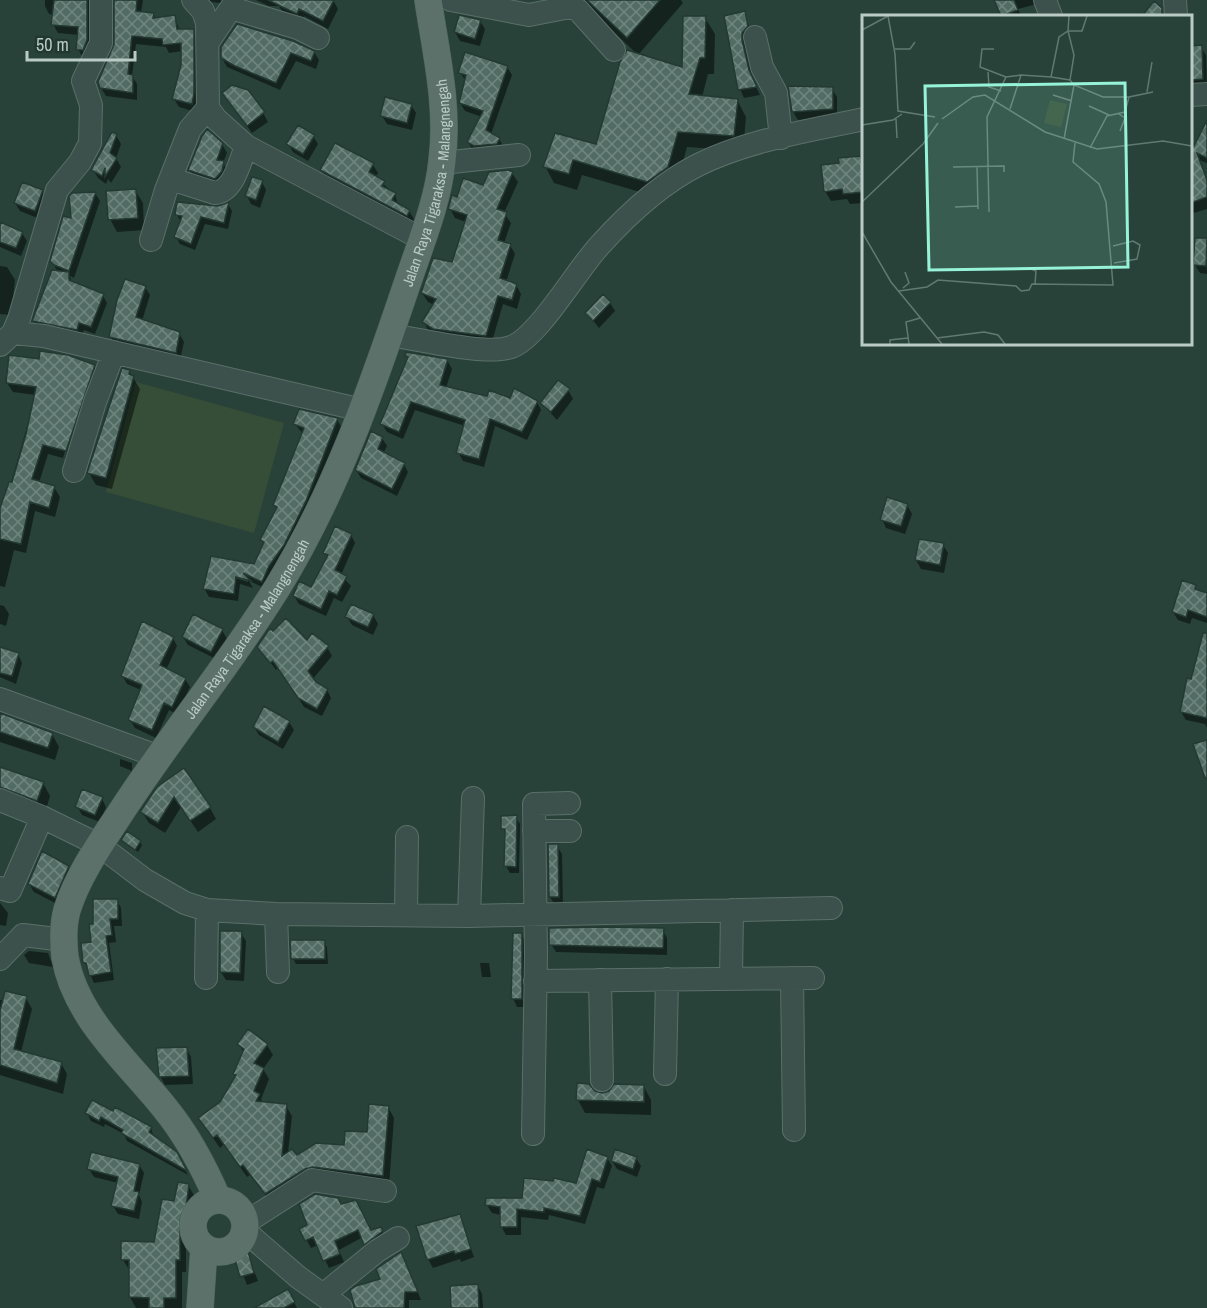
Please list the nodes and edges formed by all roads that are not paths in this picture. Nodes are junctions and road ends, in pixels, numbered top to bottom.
1 (101, 0) edge
2 (193, 0) edge
3 (428, 0) edge
4 (451, 0) edge
5 (1045, 0) edge
6 (1175, 0) edge
7 (530, 8) edge
8 (1051, 15) edge
9 (1176, 15) edge
10 (755, 37) dead end
11 (318, 38) dead end
12 (208, 42) junction
13 (614, 50) dead end
14 (1207, 94) edge
15 (1192, 95) edge
16 (208, 108) junction
17 (862, 119) edge
18 (781, 138) junction
19 (246, 146) junction
20 (519, 155) dead end
21 (442, 164) junction
22 (171, 178) junction
23 (422, 239) junction
24 (151, 240) dead end
25 (390, 334) junction
26 (6, 339) edge
27 (114, 352) junction
28 (362, 410) junction
29 (74, 471) dead end
30 (0, 699) edge
31 (157, 756) junction
32 (472, 798) dead end
33 (0, 800) edge
34 (569, 803) dead end
35 (42, 817) junction
36 (534, 831) junction
37 (570, 831) dead end
38 (406, 837) dead end
39 (99, 846) junction
40 (0, 888) edge
41 (831, 908) dead end
42 (207, 910) junction
43 (732, 910) junction
44 (276, 914) junction
45 (535, 914) junction
46 (406, 915) junction
47 (469, 916) junction
48 (64, 940) junction
49 (0, 960) edge
50 (278, 972) dead end
51 (206, 978) dead end
52 (667, 979) junction
53 (731, 979) junction
54 (600, 980) junction
55 (535, 981) junction
56 (665, 1074) dead end
57 (602, 1080) dead end
58 (794, 1130) dead end
59 (533, 1134) dead end
60 (385, 1191) dead end
61 (218, 1200) junction
62 (245, 1227) junction
63 (398, 1238) dead end
64 (204, 1248) junction
65 (332, 1302) edge
66 (200, 1308) edge

1 - 26 street
2 - 12 street
3 - 21 main road, Jalan Raya Tigaraksa - Malangnengah
4 - 7 street
5 - 8 street
6 - 9 street
7 - 13 street
10 - 18 street
11 - 12 street
12 - 16 street
14 - 15 street
16 - 19 street
16 - 22 street
17 - 18 street
18 - 25 street
19 - 22 street
19 - 23 street
20 - 21 street
21 - 23 main road, Jalan Raya Tigaraksa - Malangnengah
22 - 24 street
23 - 25 main road, Jalan Raya Tigaraksa - Malangnengah
25 - 28 main road, Jalan Raya Tigaraksa - Malangnengah
26 - 27 street
27 - 28 street
27 - 29 street
28 - 31 main road, Jalan Raya Tigaraksa - Malangnengah
30 - 31 street
31 - 39 main road, Jalan Raya Tigaraksa - Malangnengah
32 - 47 street
33 - 35 street
34 - 36 street
35 - 39 street
35 - 40 street
36 - 37 street
36 - 45 street
38 - 46 street
39 - 42 street
39 - 48 main road, Jalan Raya Tigaraksa - Malangnengah
41 - 43 street
42 - 44 street
42 - 51 street
43 - 45 street
43 - 53 street
44 - 46 street
44 - 50 street
45 - 47 street
45 - 55 street
46 - 47 street
48 - 49 street
48 - 61 main road, Jalan Raya Tigaraksa - Malangnengah
52 - 53 street
52 - 54 street
52 - 56 street
53 - 58 street
54 - 55 street
54 - 57 street
55 - 59 street
60 - 62 street
61 - 62 main road
61 - 64 main road
62 - 64 main road
62 - 65 street
63 - 65 street
64 - 66 main road

